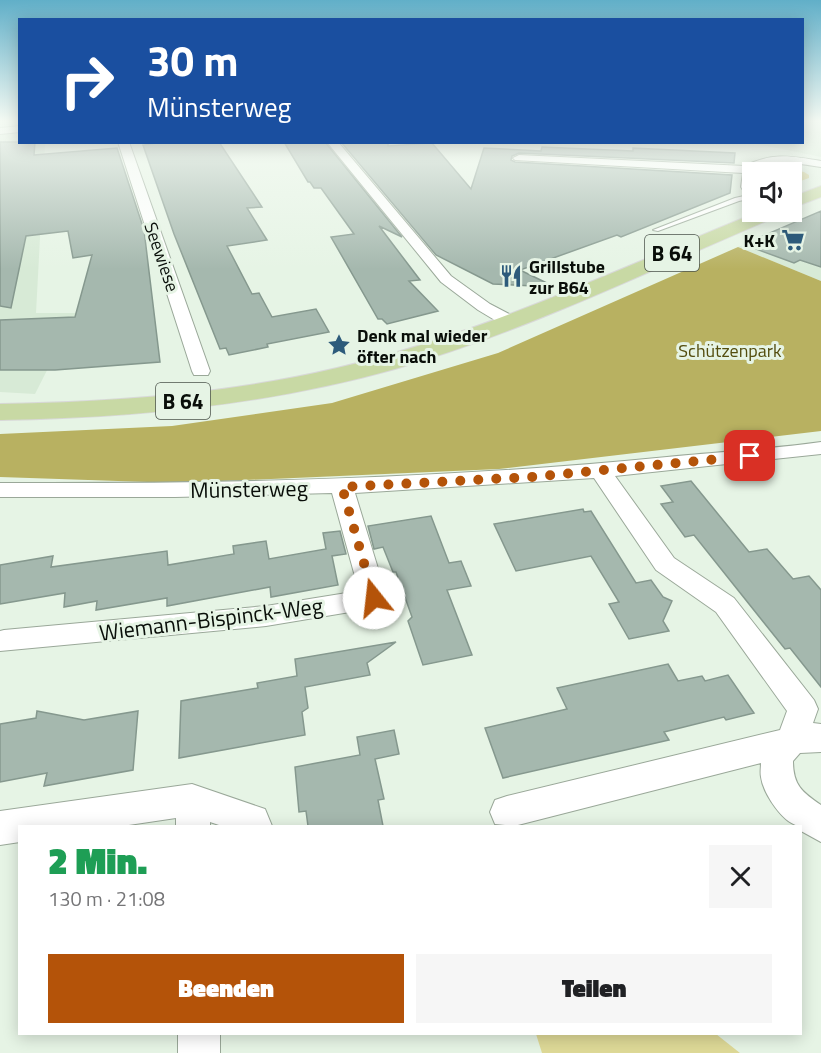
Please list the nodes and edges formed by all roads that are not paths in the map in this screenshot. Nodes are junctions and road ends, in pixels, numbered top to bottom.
1 (133, 170) edge
2 (355, 170) edge
3 (821, 191) edge
4 (742, 197) edge
5 (802, 199) edge
6 (748, 222) edge
7 (656, 230) dead end
8 (508, 321) junction
9 (201, 371) dead end
10 (0, 412) edge
11 (821, 448) edge
12 (601, 472) junction
13 (342, 487) junction
14 (0, 490) edge
15 (4, 641) dead end
16 (806, 740) edge
17 (507, 812) dead end
18 (193, 813) edge
19 (39, 825) edge
20 (255, 825) edge
21 (821, 825) edge
22 (18, 827) edge
23 (0, 828) edge
24 (199, 1035) edge
25 (199, 1053) edge

1 - 9 street, Seewiese
2 - 8 street
3 - 5 main road
4 - 7 lane
6 - 8 main road, B 64
8 - 10 main road, B 64
11 - 12 street, Münsterweg
12 - 13 street, Münsterweg
12 - 16 street
13 - 14 street, Münsterweg
13 - 15 street, Wiemann-Bispinck-Weg
16 - 17 street
16 - 21 street
18 - 19 street
18 - 20 street
22 - 23 street
24 - 25 street

